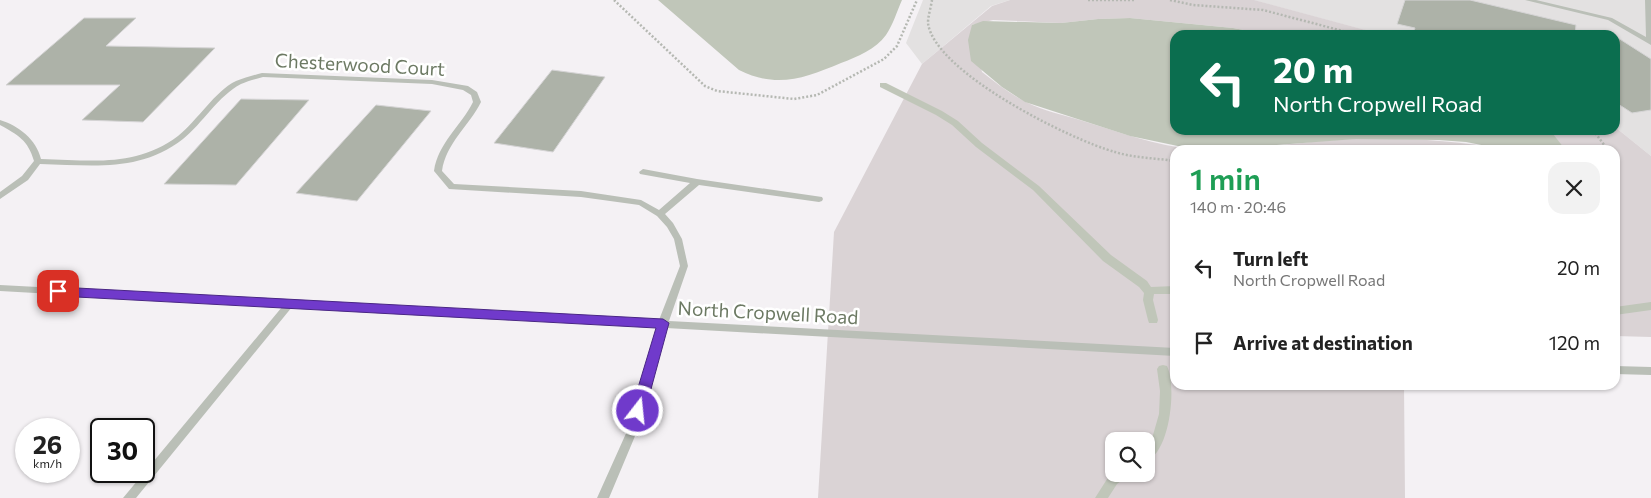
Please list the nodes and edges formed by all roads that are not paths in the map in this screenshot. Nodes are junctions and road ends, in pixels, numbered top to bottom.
1 (1528, 0) edge
2 (1648, 0) edge
3 (1650, 42) edge
4 (0, 122) edge
5 (38, 161) junction
6 (642, 172) dead end
7 (697, 182) junction
8 (0, 196) edge
9 (819, 199) dead end
10 (660, 214) junction
11 (0, 288) edge
12 (289, 305) junction
13 (663, 323) junction
14 (1170, 352) edge
15 (1620, 370) edge
16 (1651, 371) edge
17 (129, 498) edge
18 (603, 498) edge

1 - 3 street
2 - 3 street
4 - 5 street
5 - 8 street
5 - 10 street, Chesterwood Court
6 - 7 street
7 - 9 street
7 - 10 street
10 - 13 street, Chesterwood Court
11 - 12 street, North Cropwell Road
12 - 13 street, North Cropwell Road
12 - 17 street
13 - 14 street, North Cropwell Road
13 - 18 street, Chesterwood Court
15 - 16 street

